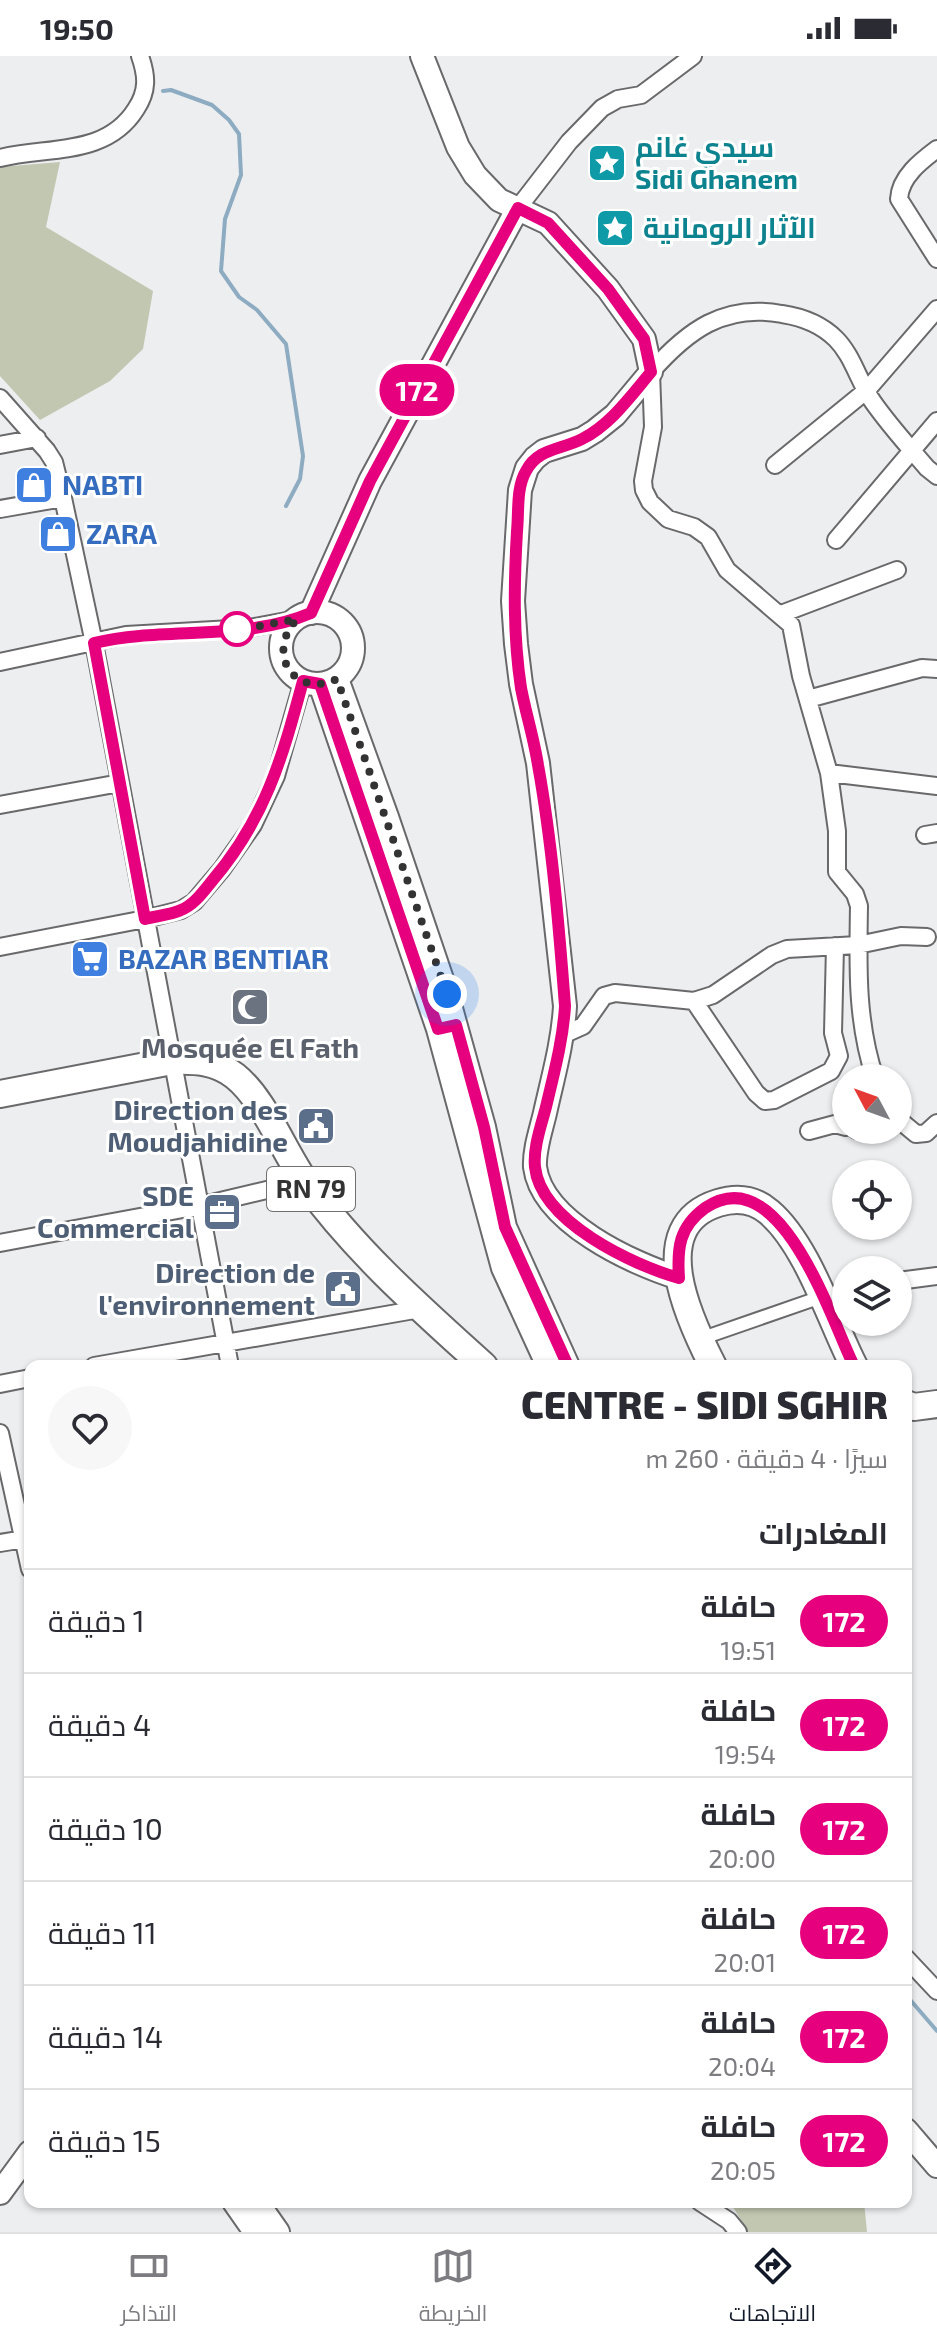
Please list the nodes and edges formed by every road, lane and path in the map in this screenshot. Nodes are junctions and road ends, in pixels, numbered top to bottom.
1 (140, 56) edge
2 (422, 56) edge
3 (693, 56) edge
4 (937, 149) edge
5 (0, 158) edge
6 (518, 208) junction
7 (937, 259) edge
8 (937, 310) edge
9 (651, 372) junction
10 (867, 390) junction
11 (0, 398) edge
12 (937, 421) edge
13 (37, 438) junction
14 (0, 445) edge
15 (912, 450) junction
16 (775, 465) dead end
17 (937, 476) edge
18 (63, 498) junction
19 (0, 509) edge
20 (836, 540) dead end
21 (897, 570) dead end
22 (781, 614) junction
23 (304, 616) junction
24 (94, 643) junction
25 (0, 662) edge
26 (937, 669) edge
27 (320, 681) junction
28 (808, 699) junction
29 (829, 773) junction
30 (120, 783) junction
31 (937, 786) edge
32 (0, 805) edge
33 (145, 919) junction
34 (927, 937) dead end
35 (858, 945) junction
36 (835, 946) junction
37 (0, 947) edge
38 (694, 1001) junction
39 (447, 1027) junction
40 (563, 1035) junction
41 (172, 1061) junction
42 (871, 1064) edge
43 (0, 1094) edge
44 (937, 1123) edge
45 (832, 1125) edge
46 (809, 1131) dead end
47 (912, 1131) edge
48 (305, 1181) junction
49 (199, 1206) junction
50 (0, 1243) edge
51 (937, 1276) edge
52 (679, 1278) junction
53 (912, 1279) edge
54 (831, 1298) edge
55 (420, 1309) junction
56 (699, 1340) junction
57 (225, 1342) junction
58 (127, 1360) edge
59 (229, 1360) edge
60 (477, 1360) edge
61 (545, 1360) edge
62 (565, 1360) edge
63 (710, 1360) edge
64 (852, 1360) edge
65 (24, 1379) edge
66 (0, 1384) edge
67 (937, 1404) edge
68 (912, 1406) edge
69 (0, 1433) edge
70 (24, 1526) edge
71 (24, 1539) edge
72 (0, 1543) edge
73 (912, 1964) edge
74 (937, 1991) edge
75 (912, 2137) edge
76 (24, 2159) edge
77 (937, 2166) edge
78 (2, 2183) edge
79 (238, 2208) edge
80 (261, 2208) edge
81 (709, 2208) edge
82 (255, 2232) edge
83 (278, 2232) edge
84 (738, 2232) edge

1 - 5 street
2 - 6 main road
3 - 6 street
4 - 7 street
6 - 9 main road
6 - 23 main road
8 - 10 street
9 - 10 street
9 - 22 street
9 - 40 main road
10 - 15 street
10 - 16 street
11 - 13 street
12 - 15 street
13 - 14 street
13 - 18 street
15 - 17 street
15 - 20 street
18 - 19 street
18 - 24 street
21 - 22 street
22 - 28 street
23 - 24 street
23 - 27 main road
23 - 27 main road
24 - 25 street
24 - 30 street
26 - 28 street
27 - 33 street
27 - 39 main road
28 - 29 street
29 - 31 street
29 - 35 street
30 - 32 street
30 - 33 street
33 - 37 street
33 - 41 street
34 - 35 street
35 - 36 street
35 - 42 street
36 - 38 street
36 - 38 street
38 - 40 street
39 - 61 main road
39 - 62 main road
40 - 52 main road
41 - 43 main road, RN 79
41 - 48 main road, RN 79
41 - 49 street
44 - 47 street
45 - 46 street
48 - 49 street
48 - 55 main road, RN 79
49 - 50 street
49 - 57 street
51 - 53 street
52 - 54 main road
52 - 56 main road
54 - 56 street
54 - 64 main road
55 - 57 street
55 - 60 main road, RN 79
56 - 63 main road
57 - 58 street
57 - 59 street
65 - 66 street
67 - 68 main road
69 - 70 street
71 - 72 street
73 - 74 street
75 - 77 main road
76 - 78 main road
79 - 82 main road
80 - 83 main road
81 - 84 street

